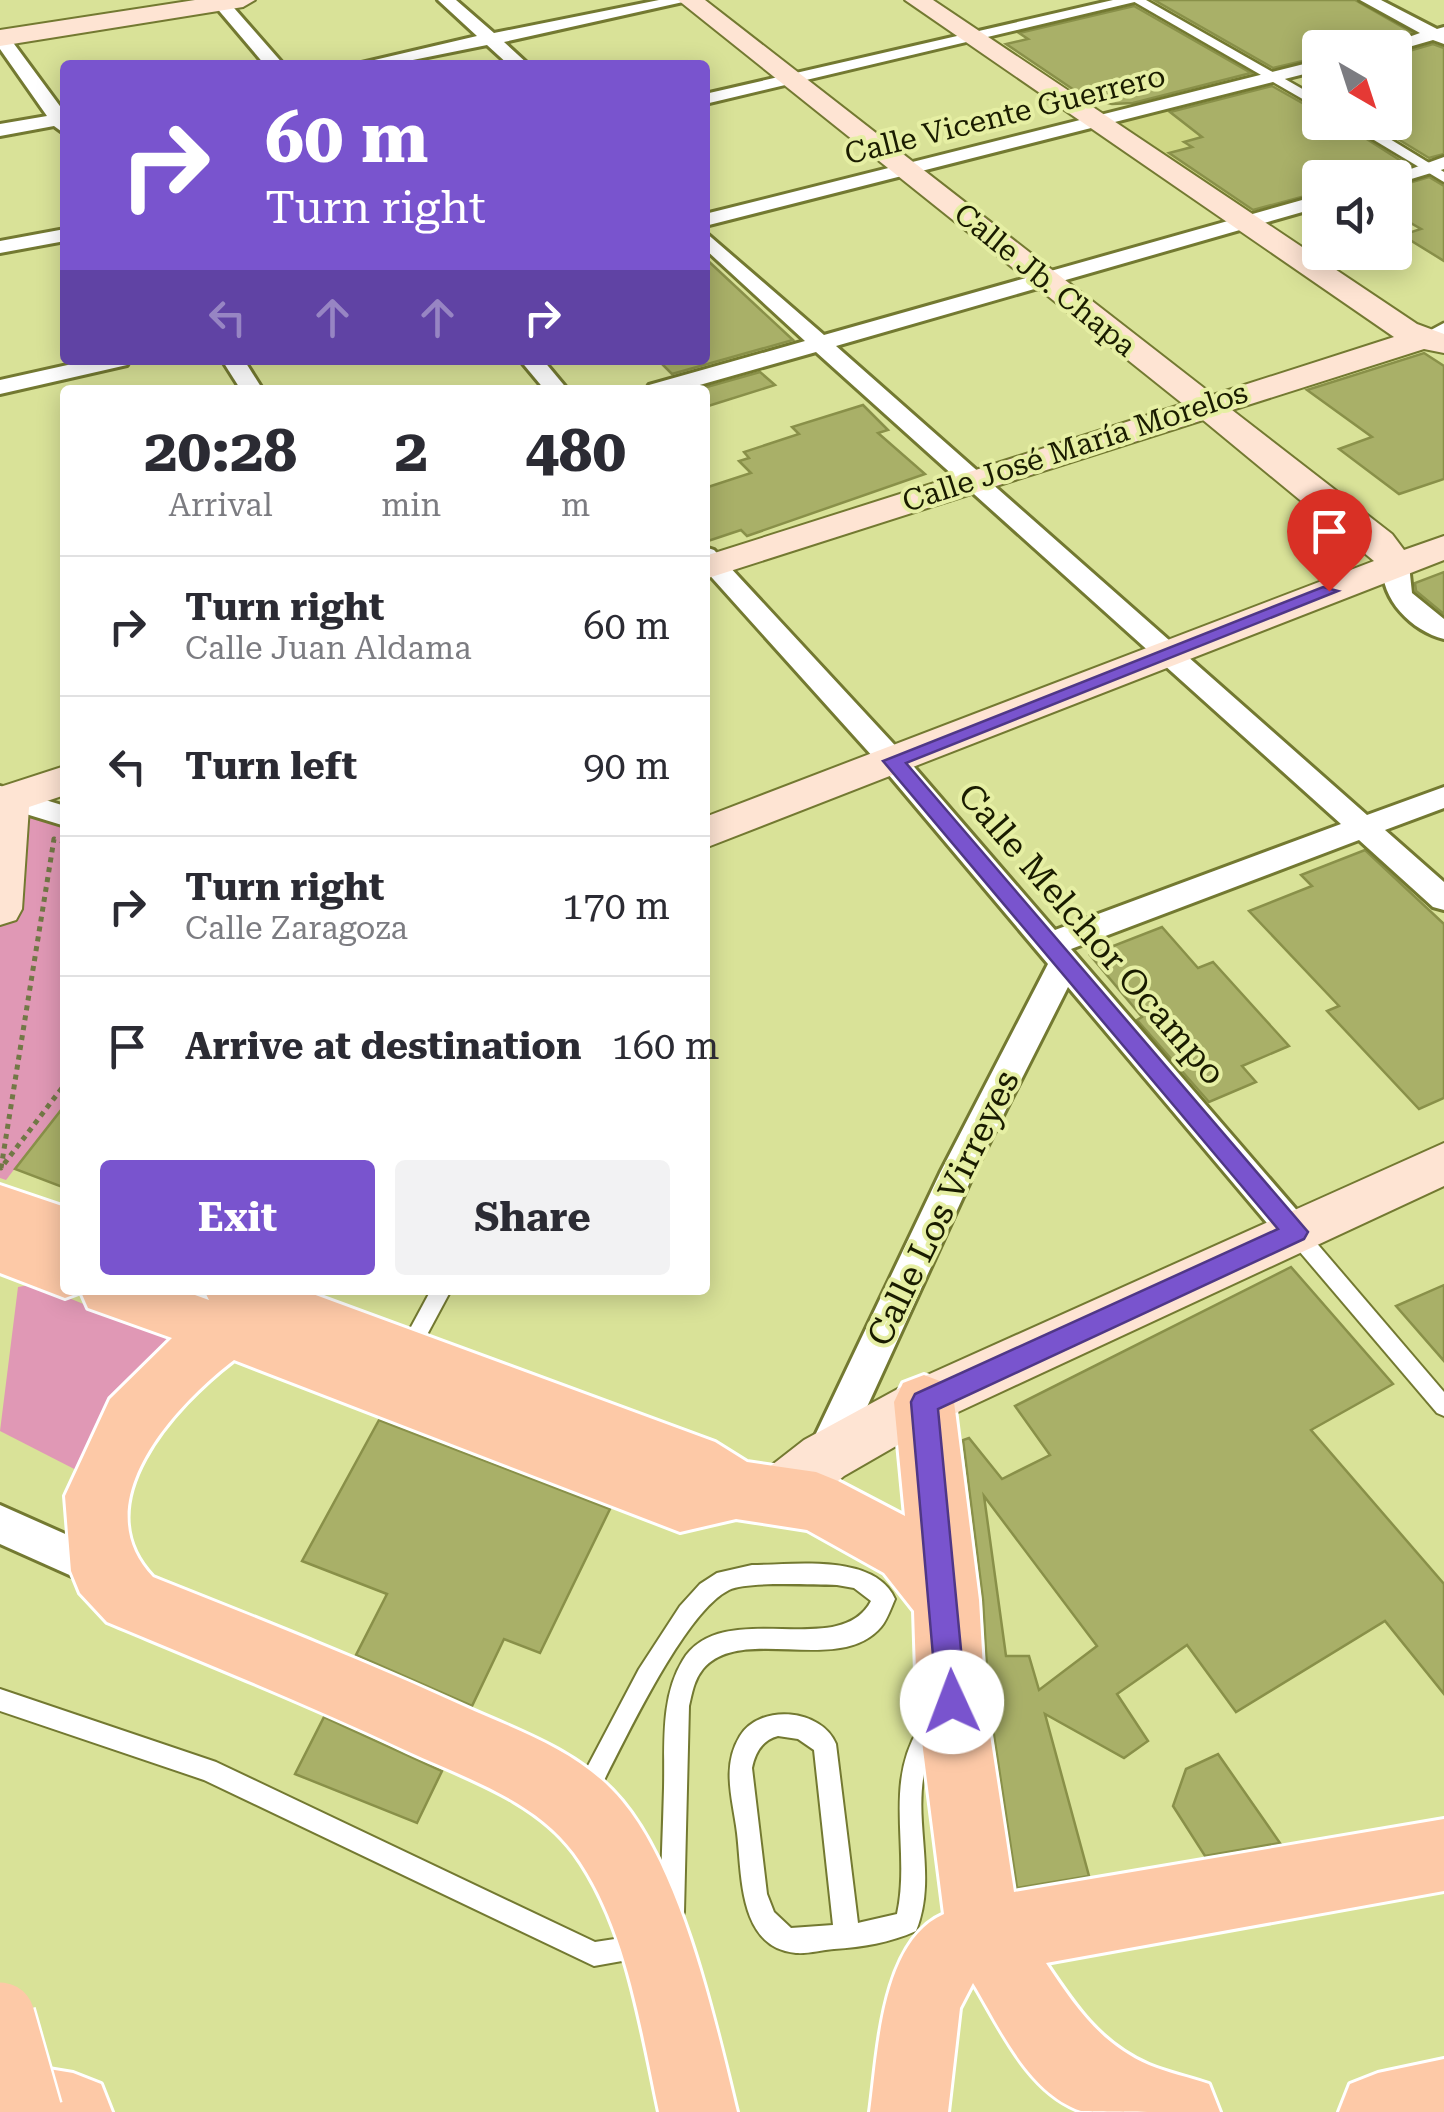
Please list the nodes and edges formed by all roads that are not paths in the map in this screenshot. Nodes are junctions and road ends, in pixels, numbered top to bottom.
1 (446, 0) edge
2 (687, 0) edge
3 (917, 0) edge
4 (1136, 0) edge
5 (1368, 0) edge
6 (228, 1) edge
7 (1441, 35) edge
8 (974, 37) junction
9 (0, 38) edge
10 (491, 38) junction
11 (1412, 42) edge
12 (272, 60) edge
13 (386, 60) edge
14 (515, 60) edge
15 (1302, 70) edge
16 (1273, 78) junction
17 (790, 80) junction
18 (1302, 95) edge
19 (710, 98) edge
20 (60, 118) edge
21 (60, 122) edge
22 (1100, 122) junction
23 (0, 130) edge
24 (1383, 140) edge
25 (909, 170) junction
26 (1439, 170) edge
27 (1412, 175) edge
28 (1302, 206) edge
29 (710, 219) edge
30 (1248, 223) junction
31 (60, 236) edge
32 (710, 243) edge
33 (0, 247) edge
34 (1044, 281) junction
35 (1437, 337) edge
36 (819, 344) junction
37 (98, 365) edge
38 (536, 365) edge
39 (553, 385) edge
40 (675, 385) edge
41 (0, 387) edge
42 (1202, 406) junction
43 (969, 480) junction
44 (1444, 547) edge
45 (710, 562) edge
46 (710, 565) edge
47 (1396, 565) junction
48 (1444, 631) edge
49 (1166, 653) junction
50 (893, 761) junction
51 (60, 782) edge
52 (1444, 797) edge
53 (5, 798) edge
54 (60, 827) edge
55 (1366, 828) junction
56 (710, 832) edge
57 (1444, 899) edge
58 (0, 909) edge
59 (1058, 952) junction
60 (1444, 1163) edge
61 (0, 1208) edge
62 (60, 1229) edge
63 (1295, 1232) junction
64 (0, 1248) edge
65 (60, 1272) edge
66 (163, 1295) edge
67 (438, 1295) edge
68 (239, 1302) edge
69 (397, 1372) junction
70 (924, 1402) junction
71 (1444, 1407) edge
72 (780, 1480) junction
73 (0, 1524) edge
74 (103, 1571) junction
75 (946, 1600) junction
76 (0, 1700) edge
77 (952, 1702) junction
78 (579, 1805) junction
79 (1444, 1854) edge
80 (983, 1933) junction
81 (846, 1936) junction
82 (661, 1971) junction
83 (0, 2017) edge
84 (694, 2092) edge
85 (1444, 2098) edge
86 (0, 2100) edge
87 (28, 2112) edge
88 (73, 2112) edge
89 (909, 2112) edge
90 (1181, 2112) edge
91 (1378, 2112) edge

1 - 10 street
2 - 10 street
2 - 17 main road, Calle Jb. Chapa
3 - 8 main road
4 - 8 street
4 - 16 street
5 - 7 street
6 - 9 main road
6 - 12 street
7 - 11 street
8 - 17 street
8 - 22 main road
9 - 20 street
10 - 13 street
10 - 14 street
15 - 16 street, Calle Vicente Guerrero
16 - 18 street
16 - 22 street, Calle Vicente Guerrero
17 - 19 street
17 - 25 main road, Calle Jb. Chapa
21 - 23 street
22 - 25 street, Calle Vicente Guerrero
22 - 30 main road
24 - 26 street
25 - 29 street, Calle Vicente Guerrero
25 - 34 main road, Calle Jb. Chapa
26 - 27 street
28 - 30 street
30 - 34 street
30 - 35 main road
31 - 33 street
32 - 36 street
34 - 36 street
34 - 42 main road, Calle Jb. Chapa
35 - 42 main road, Calle José María Morelos
36 - 40 street
36 - 43 street
37 - 41 street
38 - 39 street
42 - 43 main road, Calle José María Morelos
42 - 47 main road, Calle Jb. Chapa
43 - 45 main road, Calle José María Morelos
43 - 49 street
44 - 47 main road
46 - 50 street, Calle Melchor Ocampo
47 - 48 street
47 - 49 main road
49 - 50 main road
49 - 55 street
50 - 56 main road
50 - 59 street, Calle Melchor Ocampo
51 - 53 main road
52 - 55 street
53 - 54 street
53 - 58 main road
55 - 57 street
55 - 59 street
59 - 63 street, Calle Melchor Ocampo
59 - 72 street, Calle Los Virreyes
60 - 63 main road
61 - 62 main road
63 - 70 main road
63 - 71 lane
64 - 65 main road
66 - 68 main road
67 - 69 lane
68 - 69 main road
68 - 74 main road
69 - 72 main road
70 - 72 main road
70 - 75 main road
72 - 75 main road
73 - 74 street
74 - 78 main road
75 - 77 main road
76 - 82 lane
77 - 80 main road
77 - 81 lane
78 - 82 main road
78 - 82 lane
79 - 80 main road
80 - 89 main road
80 - 90 main road
81 - 81 lane
82 - 84 main road
83 - 87 main road, bridge
85 - 91 main road
86 - 88 main road

